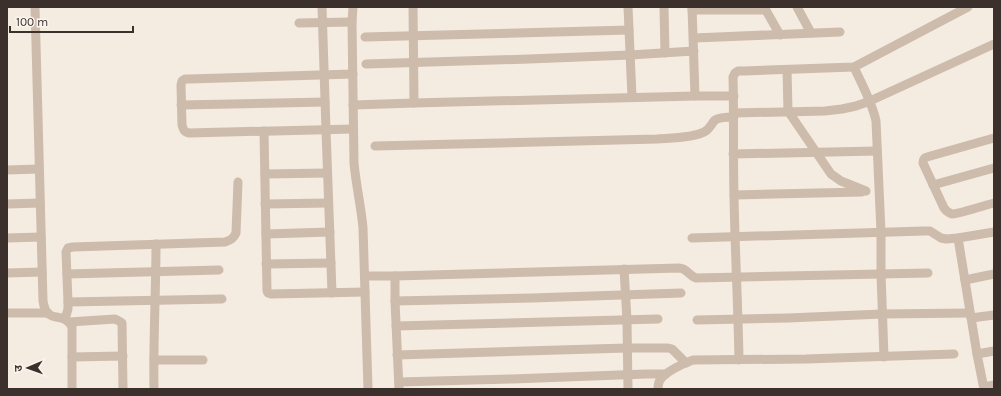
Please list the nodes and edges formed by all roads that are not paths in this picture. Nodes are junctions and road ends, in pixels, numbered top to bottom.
1 (35, 7) edge
2 (322, 7) edge
3 (353, 7) edge
4 (413, 7) edge
5 (628, 7) edge
6 (664, 7) edge
7 (796, 7) edge
8 (968, 7) edge
9 (692, 8) edge
10 (737, 8) edge
11 (765, 8) edge
12 (352, 22) junction
13 (299, 23) dead end
14 (323, 23) junction
15 (629, 30) junction
16 (840, 32) dead end
17 (811, 33) junction
18 (780, 35) junction
19 (413, 36) junction
20 (364, 37) dead end
21 (694, 38) junction
22 (994, 44) edge
23 (694, 52) junction
24 (665, 53) junction
25 (630, 56) junction
26 (414, 62) junction
27 (366, 64) dead end
28 (854, 67) junction
29 (787, 70) junction
30 (353, 74) junction
31 (324, 75) junction
32 (695, 96) junction
33 (734, 96) junction
34 (632, 97) junction
35 (870, 101) junction
36 (325, 102) junction
37 (414, 103) junction
38 (181, 105) junction
39 (353, 105) junction
40 (788, 112) junction
41 (734, 115) junction
42 (353, 129) junction
43 (326, 130) junction
44 (264, 131) junction
45 (994, 138) edge
46 (375, 146) dead end
47 (877, 151) junction
48 (816, 152) junction
49 (734, 154) junction
50 (994, 168) edge
51 (39, 169) junction
52 (7, 170) edge
53 (327, 173) junction
54 (264, 174) junction
55 (238, 182) dead end
56 (933, 185) junction
57 (879, 191) junction
58 (866, 192) junction
59 (734, 195) junction
60 (40, 203) junction
61 (328, 203) junction
62 (994, 203) edge
63 (7, 204) edge
64 (265, 204) junction
65 (330, 232) junction
66 (881, 232) junction
67 (994, 232) edge
68 (266, 234) junction
69 (735, 236) junction
70 (41, 237) junction
71 (7, 238) edge
72 (692, 238) dead end
73 (958, 238) junction
74 (156, 244) junction
75 (331, 263) junction
76 (266, 264) junction
77 (624, 269) junction
78 (219, 270) dead end
79 (42, 272) junction
80 (156, 272) junction
81 (7, 273) edge
82 (67, 274) junction
83 (881, 274) junction
84 (928, 274) dead end
85 (994, 274) edge
86 (365, 276) junction
87 (395, 276) junction
88 (737, 277) junction
89 (965, 280) junction
90 (365, 292) junction
91 (332, 293) junction
92 (681, 294) dead end
93 (626, 295) junction
94 (222, 299) dead end
95 (155, 300) junction
96 (395, 300) junction
97 (68, 302) junction
98 (7, 313) edge
99 (48, 314) junction
100 (882, 314) junction
101 (994, 315) edge
102 (971, 316) junction
103 (738, 318) junction
104 (658, 319) dead end
105 (67, 320) junction
106 (627, 320) junction
107 (697, 320) dead end
108 (396, 326) junction
109 (627, 348) junction
110 (994, 351) edge
111 (954, 354) dead end
112 (977, 354) junction
113 (398, 355) junction
114 (122, 356) junction
115 (72, 357) junction
116 (884, 357) junction
117 (154, 360) junction
118 (203, 360) dead end
119 (739, 360) junction
120 (686, 363) junction
121 (628, 374) junction
122 (666, 374) junction
123 (994, 385) edge
124 (399, 386) edge
125 (984, 388) edge
126 (72, 389) edge
127 (123, 389) edge
128 (154, 389) edge
129 (368, 389) edge
130 (628, 389) edge
131 (658, 389) edge

1 - 51 street
2 - 14 street
3 - 12 street
4 - 19 street
5 - 15 street
6 - 24 street
7 - 17 street
8 - 28 street
9 - 10 street
9 - 21 street
10 - 11 street
11 - 18 street
12 - 14 street
12 - 30 street
13 - 14 street
14 - 31 street
15 - 19 street
15 - 25 street
16 - 17 street
17 - 18 street
18 - 21 street
19 - 20 street
19 - 26 street
21 - 23 street
22 - 35 street
23 - 24 street
23 - 32 street
24 - 25 street
25 - 26 street
25 - 34 street
26 - 27 street
26 - 37 street
28 - 29 street
28 - 35 street
29 - 33 street
29 - 40 street
30 - 31 street
30 - 39 street
31 - 36 street
31 - 38 street
32 - 33 street
32 - 34 street
33 - 41 street
34 - 37 street
35 - 40 street
35 - 47 street
36 - 38 street
36 - 43 street
37 - 39 street
38 - 44 street
39 - 42 street
40 - 41 street
40 - 48 street
41 - 46 street
41 - 49 street
42 - 43 street
42 - 86 street
43 - 44 street
43 - 53 street
44 - 54 street
45 - 56 street
47 - 48 street
47 - 57 street
48 - 49 street
48 - 58 street
49 - 59 street
50 - 56 street
51 - 52 street
51 - 60 street
53 - 54 street
53 - 61 street
54 - 64 street
55 - 74 street
56 - 62 street
57 - 58 street
57 - 66 street
58 - 59 street
59 - 69 street
60 - 63 street
60 - 70 street
61 - 64 street
61 - 65 street
64 - 68 street
65 - 68 street
65 - 75 street
66 - 69 street
66 - 73 street
66 - 83 street
67 - 73 street
68 - 76 street
69 - 72 street
69 - 88 street
70 - 71 street
70 - 79 street
73 - 89 street
74 - 80 street
74 - 82 street
75 - 76 street
75 - 91 street
76 - 91 street
77 - 87 street
77 - 88 street
77 - 93 street
78 - 80 street
79 - 81 street
79 - 99 street
80 - 82 street
80 - 95 street
82 - 97 street
83 - 84 street
83 - 88 street
83 - 100 street
85 - 89 street
86 - 87 street
86 - 90 street
87 - 96 street
88 - 103 street
89 - 102 street
90 - 91 street
90 - 129 street
92 - 93 street
93 - 96 street
93 - 106 street
94 - 95 street
95 - 97 street
95 - 117 street
96 - 108 street
97 - 105 street
98 - 99 street
99 - 105 street
100 - 102 street
100 - 103 street
100 - 116 street
101 - 102 street
102 - 112 street
103 - 107 street
103 - 119 street
104 - 106 street
105 - 114 street
105 - 115 street
106 - 108 street
106 - 109 street
108 - 113 street
109 - 113 street
109 - 120 street
109 - 121 street
110 - 112 street
111 - 116 street
112 - 125 street
113 - 124 street
114 - 115 street
114 - 127 street
115 - 126 street
116 - 119 street
117 - 118 street
117 - 128 street
119 - 120 street
120 - 122 street
121 - 122 street
121 - 124 street
121 - 130 street
122 - 131 street
123 - 125 street

